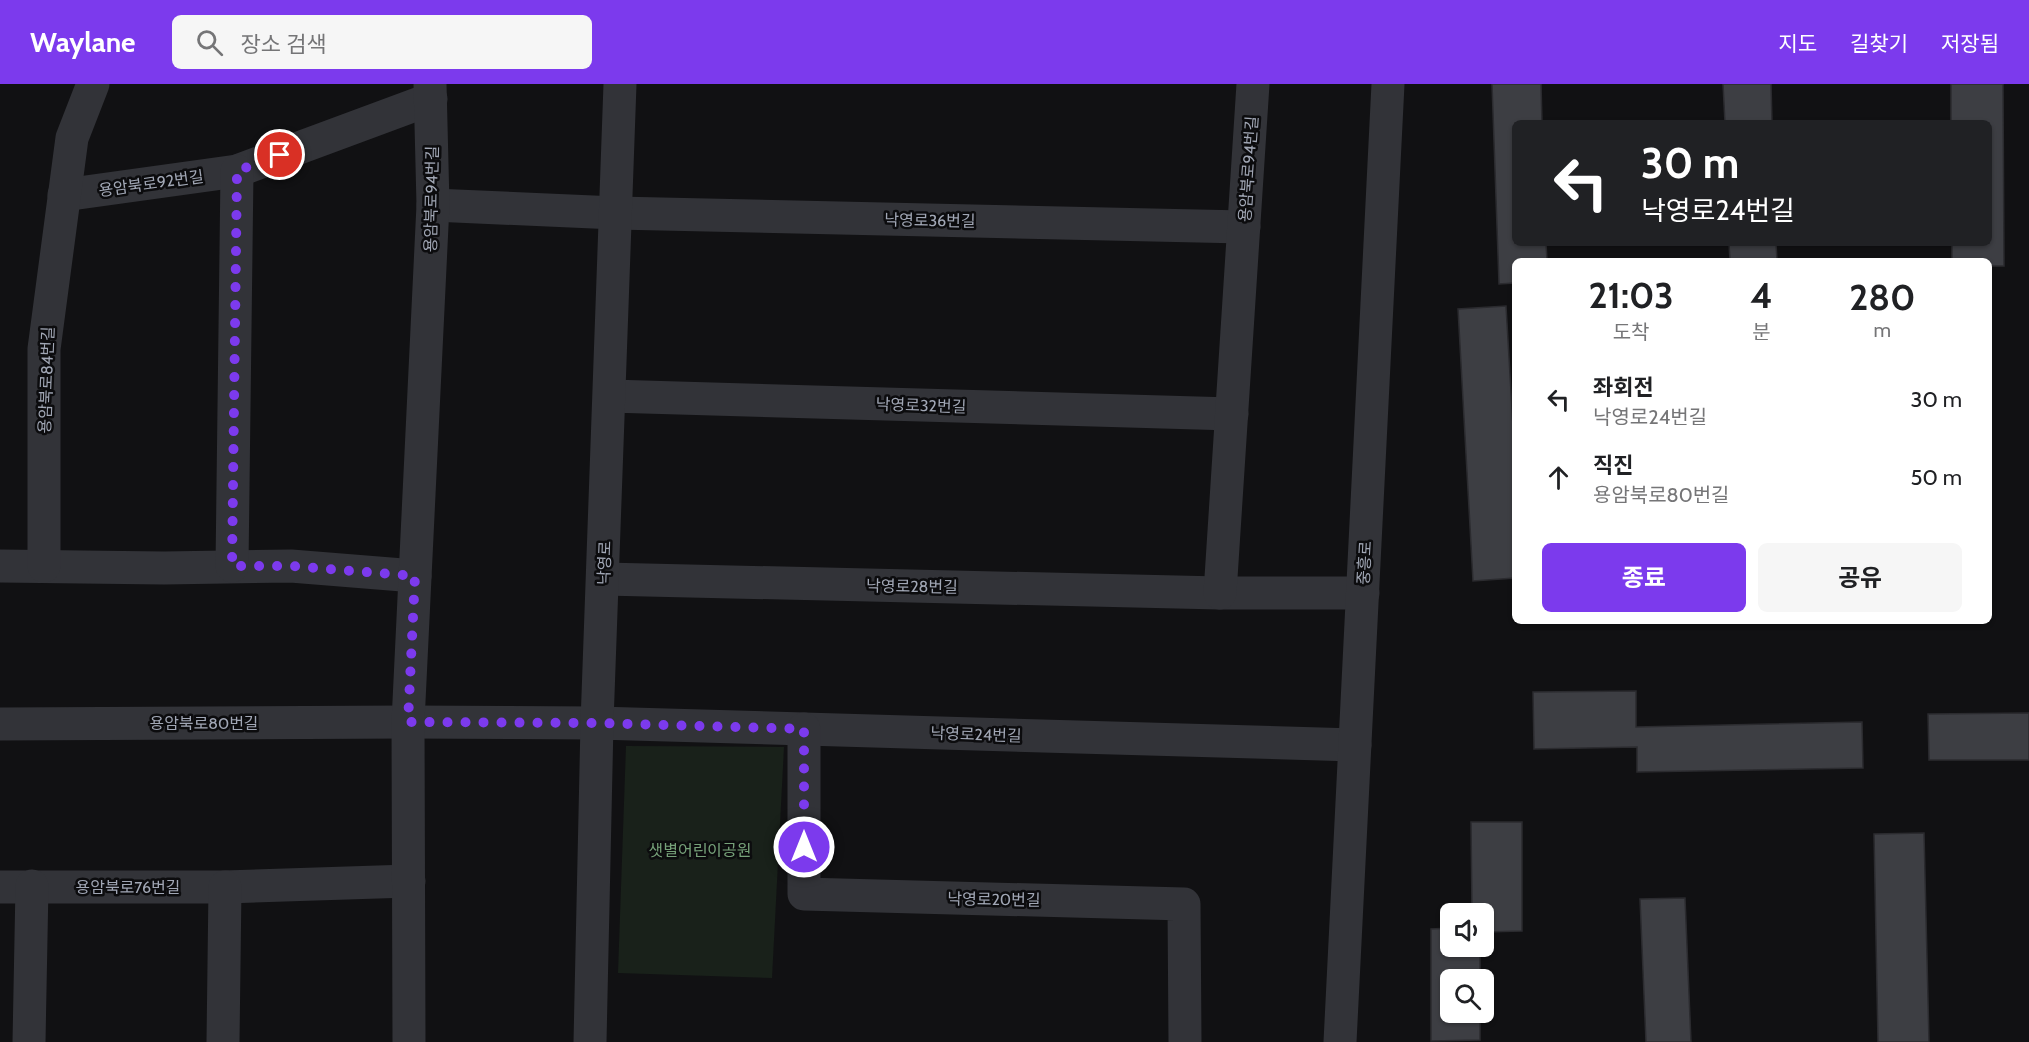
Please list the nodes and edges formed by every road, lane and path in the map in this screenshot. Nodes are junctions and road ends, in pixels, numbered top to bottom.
1 (93, 84) edge
2 (620, 84) edge
3 (1253, 84) edge
4 (1388, 84) edge
5 (430, 92) edge
6 (237, 171) junction
7 (64, 195) junction
8 (433, 204) junction
9 (616, 213) junction
10 (1243, 241) junction
11 (610, 396) junction
12 (1232, 414) junction
13 (0, 566) edge
14 (44, 566) junction
15 (232, 566) junction
16 (415, 576) junction
17 (604, 579) junction
18 (1220, 593) junction
19 (1363, 593) junction
20 (408, 722) junction
21 (597, 723) junction
22 (0, 724) edge
23 (804, 729) junction
24 (1355, 745) junction
25 (409, 880) junction
26 (16, 887) edge
27 (225, 887) junction
28 (29, 1042) edge
29 (223, 1042) edge
30 (409, 1042) edge
31 (590, 1042) edge
32 (1185, 1042) edge
33 (1340, 1042) edge

1 - 7 street, 용암북로84번길
2 - 9 street, 낙영로
3 - 10 street, 용암북로94번길
4 - 19 street, 중흥로
5 - 6 street, 용암북로92번길
5 - 8 street, 용암북로94번길
6 - 7 street, 용암북로92번길
6 - 15 street
7 - 14 street, 용암북로84번길
8 - 9 street, 낙영로36번길
8 - 16 street, 용암북로94번길
9 - 10 street, 낙영로36번길
9 - 11 street, 낙영로
10 - 12 street
11 - 12 street, 낙영로32번길
11 - 17 street, 낙영로
12 - 18 street
13 - 14 street
14 - 15 street
15 - 16 street
16 - 20 street
17 - 18 street, 낙영로28번길
17 - 21 street, 낙영로
18 - 19 street, 낙영로28번길
19 - 24 street, 중흥로
20 - 21 street, 용암북로80번길
20 - 22 street, 용암북로80번길
20 - 25 street
21 - 23 street, 낙영로24번길
21 - 31 street, 낙영로
23 - 24 street, 낙영로24번길
23 - 32 street, 낙영로20번길
24 - 33 street, 중흥로
25 - 27 street, 용암북로76번길
25 - 30 street
26 - 27 street, 용암북로76번길
26 - 28 street, 용암북로76번길
27 - 29 street

